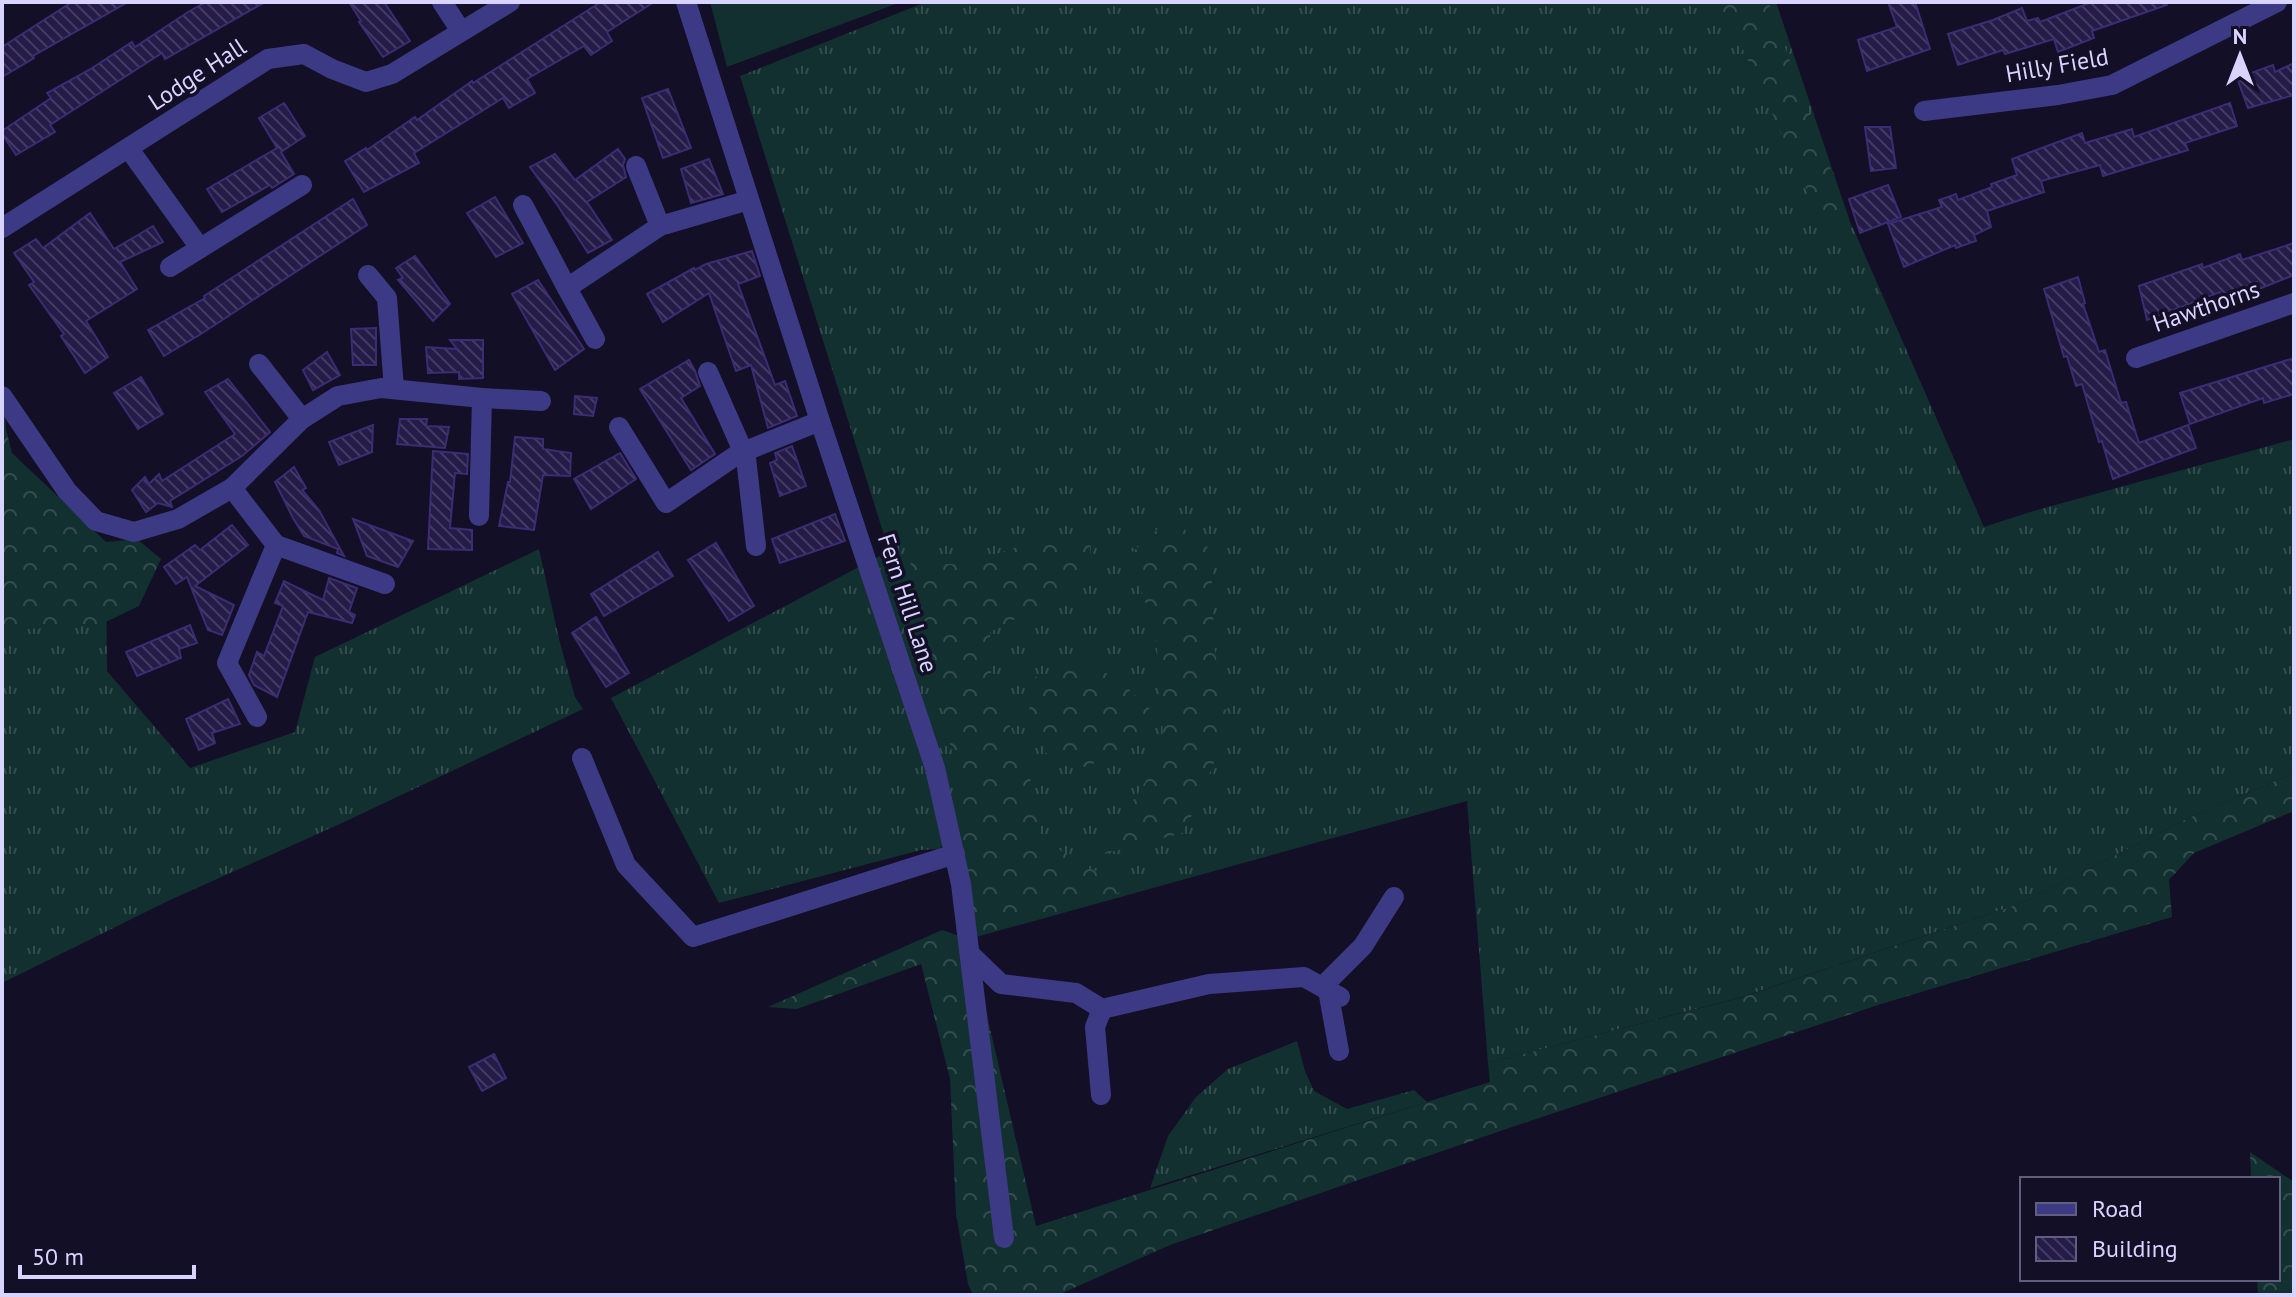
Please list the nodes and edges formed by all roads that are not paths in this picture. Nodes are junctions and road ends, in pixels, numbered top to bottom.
1 (442, 2) edge
2 (510, 2) edge
3 (686, 2) edge
4 (2277, 2) edge
5 (461, 31) junction
6 (1924, 111) dead end
7 (129, 149) junction
8 (636, 166) dead end
9 (302, 185) dead end
10 (749, 200) junction
11 (523, 205) dead end
12 (660, 226) junction
13 (2, 228) edge
14 (200, 248) junction
15 (170, 267) dead end
16 (368, 275) dead end
17 (567, 288) junction
18 (2294, 303) edge
19 (595, 339) dead end
20 (2136, 358) dead end
21 (259, 364) dead end
22 (708, 372) dead end
23 (394, 389) junction
24 (2, 396) edge
25 (482, 398) junction
26 (541, 401) dead end
27 (302, 419) junction
28 (820, 421) junction
29 (619, 427) dead end
30 (743, 452) junction
31 (232, 488) junction
32 (479, 516) dead end
33 (276, 545) junction
34 (756, 546) dead end
35 (385, 584) dead end
36 (257, 717) dead end
37 (582, 758) dead end
38 (955, 854) junction
39 (1394, 897) dead end
40 (970, 954) junction
41 (1330, 991) junction
42 (1102, 1009) junction
43 (1339, 1051) dead end
44 (1101, 1095) dead end
45 (1004, 1238) dead end

1 - 5 street
2 - 5 street, Lodge Hall
3 - 10 street, Fern Hill Lane
4 - 6 street, Hilly Field
5 - 7 street, Lodge Hall
7 - 13 street, Lodge Hall
7 - 14 street
8 - 12 street
9 - 14 street
10 - 12 street
10 - 28 street, Fern Hill Lane
11 - 17 street
12 - 17 street
14 - 15 street
16 - 23 street
17 - 19 street
18 - 20 street, Hawthorns
21 - 27 street
22 - 30 street
23 - 25 street
23 - 27 street
24 - 31 street
25 - 26 street
25 - 32 street
27 - 31 street
28 - 30 street
28 - 38 street, Fern Hill Lane
29 - 30 street
30 - 34 street
31 - 33 street
33 - 35 street
33 - 36 street
37 - 38 street
38 - 40 street, Fern Hill Lane
39 - 41 street
40 - 42 street
40 - 45 street, Fern Hill Lane
41 - 42 street
41 - 43 street
42 - 44 street

